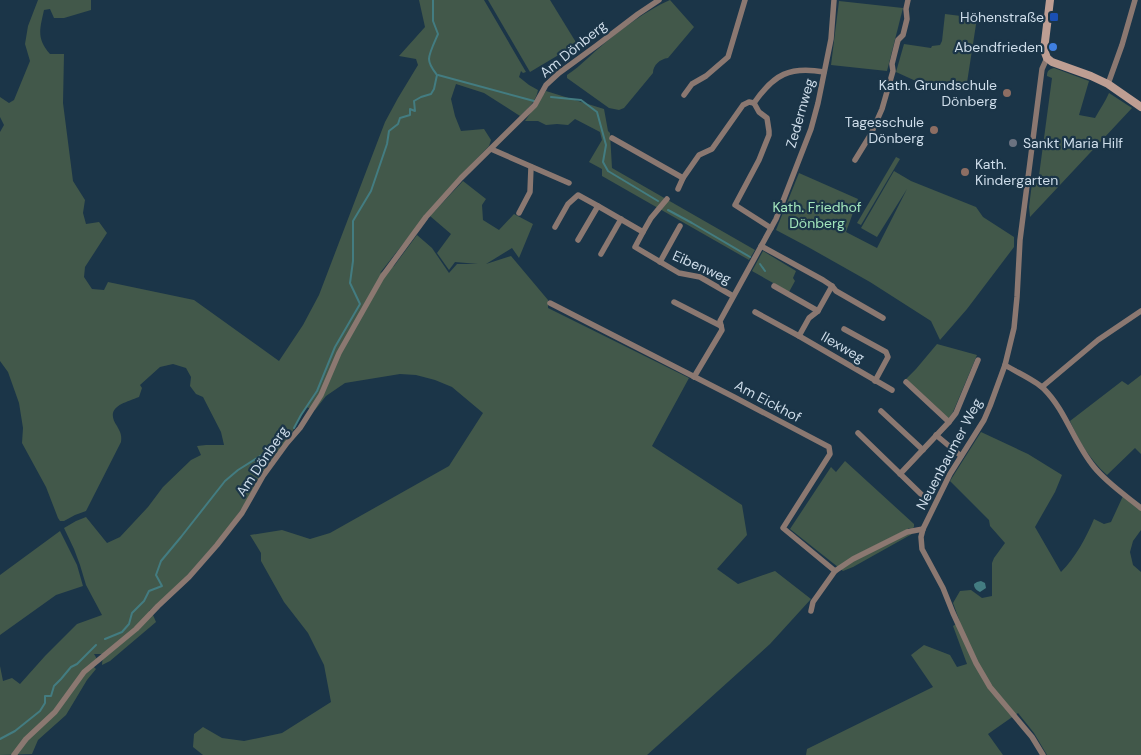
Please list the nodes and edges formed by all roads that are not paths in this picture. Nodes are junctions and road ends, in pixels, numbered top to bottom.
1 (659, 0) edge
2 (745, 0) edge
3 (834, 0) edge
4 (908, 0) edge
5 (1050, 0) edge
6 (1135, 0) edge
7 (1047, 58) junction
8 (824, 72) junction
9 (1108, 84) junction
10 (684, 95) dead end
11 (754, 103) junction
12 (1141, 107) edge
13 (612, 138) dead end
14 (490, 149) junction
15 (855, 160) dead end
16 (531, 167) junction
17 (683, 178) junction
18 (569, 183) dead end
19 (678, 189) dead end
20 (667, 199) dead end
21 (598, 206) junction
22 (520, 213) dead end
23 (621, 219) junction
24 (680, 226) dead end
25 (555, 227) dead end
26 (771, 228) junction
27 (643, 232) junction
28 (578, 240) dead end
29 (761, 246) junction
30 (601, 254) dead end
31 (660, 262) junction
32 (774, 286) dead end
33 (832, 286) junction
34 (733, 296) junction
35 (674, 302) dead end
36 (550, 303) dead end
37 (818, 311) junction
38 (1141, 311) edge
39 (756, 312) dead end
40 (883, 318) dead end
41 (721, 326) junction
42 (844, 328) dead end
43 (799, 336) junction
44 (978, 360) dead end
45 (1005, 365) junction
46 (694, 377) junction
47 (875, 380) junction
48 (906, 382) dead end
49 (1042, 387) junction
50 (892, 390) dead end
51 (881, 411) dead end
52 (949, 422) junction
53 (858, 434) dead end
54 (936, 435) junction
55 (923, 450) junction
56 (960, 456) junction
57 (900, 474) junction
58 (924, 496) dead end
59 (1141, 508) edge
60 (923, 529) junction
61 (835, 571) junction
62 (811, 610) dead end
63 (14, 755) edge
64 (1043, 755) edge

1 - 14 street, Am Dönberg
2 - 10 street
3 - 8 street, Zedernweg
4 - 15 street
5 - 7 street
6 - 9 street
7 - 9 street
7 - 45 street, Neuenbaumer Weg
8 - 11 street
8 - 26 street, Zedernweg
9 - 12 street
11 - 17 street
11 - 26 street
13 - 17 street
14 - 16 street
14 - 63 street, Am Dönberg
16 - 18 street
16 - 22 street
17 - 19 street
20 - 27 street
21 - 23 street
21 - 25 street
21 - 28 street
23 - 27 street
23 - 30 street
24 - 31 street, Eibenweg
26 - 29 street, Zedernweg
27 - 31 street, Eibenweg
29 - 33 street
29 - 34 street, Zedernweg
31 - 34 street, Eibenweg
32 - 37 street, Ilexweg
33 - 37 street, Ilexweg
33 - 40 street
34 - 41 street, Zedernweg
35 - 41 street
36 - 46 street, Am Eickhof
37 - 43 street, Ilexweg
38 - 49 street
39 - 43 street, Ilexweg
41 - 46 street, Zedernweg
42 - 47 street, Ilexweg
43 - 47 street, Ilexweg
44 - 52 street
45 - 49 street
45 - 56 street, Neuenbaumer Weg
46 - 61 street, Am Eickhof
47 - 50 street, Ilexweg
48 - 52 street
49 - 59 street
51 - 55 street
52 - 54 street
53 - 57 street
54 - 55 street
54 - 56 street
55 - 57 street
56 - 60 street, Neuenbaumer Weg
57 - 58 street
60 - 61 street
60 - 64 street, Neuenbaumer Weg
61 - 62 street

